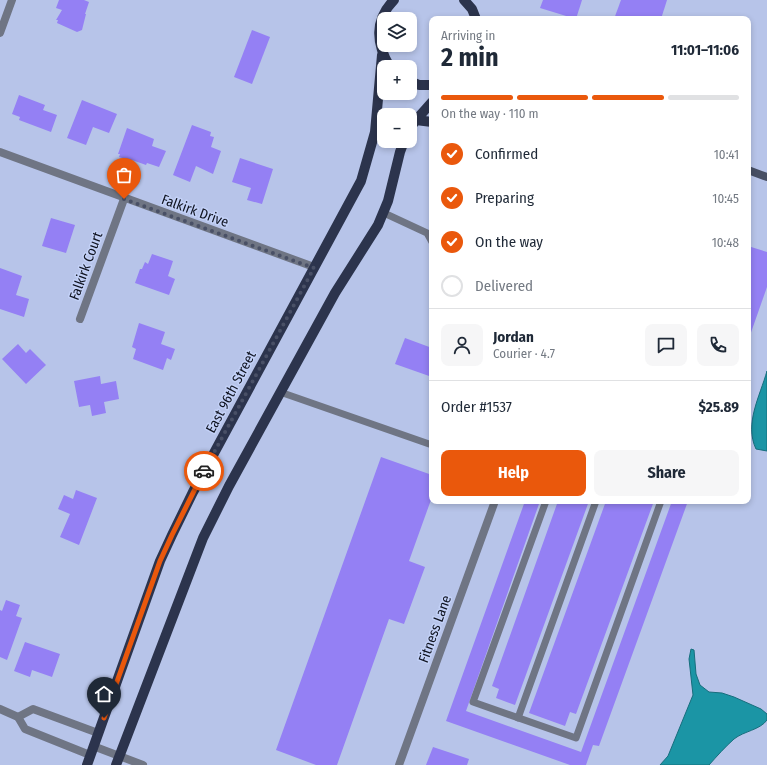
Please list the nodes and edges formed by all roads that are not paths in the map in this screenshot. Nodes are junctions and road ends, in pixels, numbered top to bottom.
1 (12, 0) edge
2 (394, 0) edge
3 (464, 0) edge
4 (472, 4) edge
5 (475, 16) edge
6 (0, 33) edge
7 (382, 55) junction
8 (385, 60) edge
9 (417, 84) edge
10 (429, 85) edge
11 (429, 105) edge
12 (417, 119) edge
13 (417, 120) edge
14 (429, 122) edge
15 (402, 148) edge
16 (0, 152) edge
17 (751, 171) edge
18 (767, 178) edge
19 (124, 199) junction
20 (384, 213) junction
21 (429, 237) edge
22 (314, 268) junction
23 (80, 319) dead end
24 (280, 392) junction
25 (429, 444) edge
26 (494, 504) edge
27 (545, 504) edge
28 (595, 504) edge
29 (660, 504) edge
30 (0, 709) edge
31 (18, 717) junction
32 (518, 718) junction
33 (98, 733) junction
34 (90, 756) edge
35 (118, 761) edge
36 (143, 765) edge
37 (399, 765) edge

1 - 6 street
2 - 7 main road
3 - 4 main road
4 - 5 main road
7 - 8 main road
7 - 22 main road, East 96th Street
9 - 10 main road
11 - 12 main road
13 - 14 main road
15 - 20 main road
16 - 19 street, Falkirk Drive
17 - 18 street
19 - 22 street, Falkirk Drive
19 - 23 street, Falkirk Court
20 - 21 lane
20 - 24 main road
22 - 33 main road, East 96th Street
24 - 25 lane
24 - 35 main road
26 - 37 street, Fitness Lane
27 - 32 lane
28 - 32 lane
29 - 32 lane
30 - 31 street
31 - 33 street
31 - 34 street
33 - 34 main road, East 96th Street
34 - 35 street
35 - 36 street

